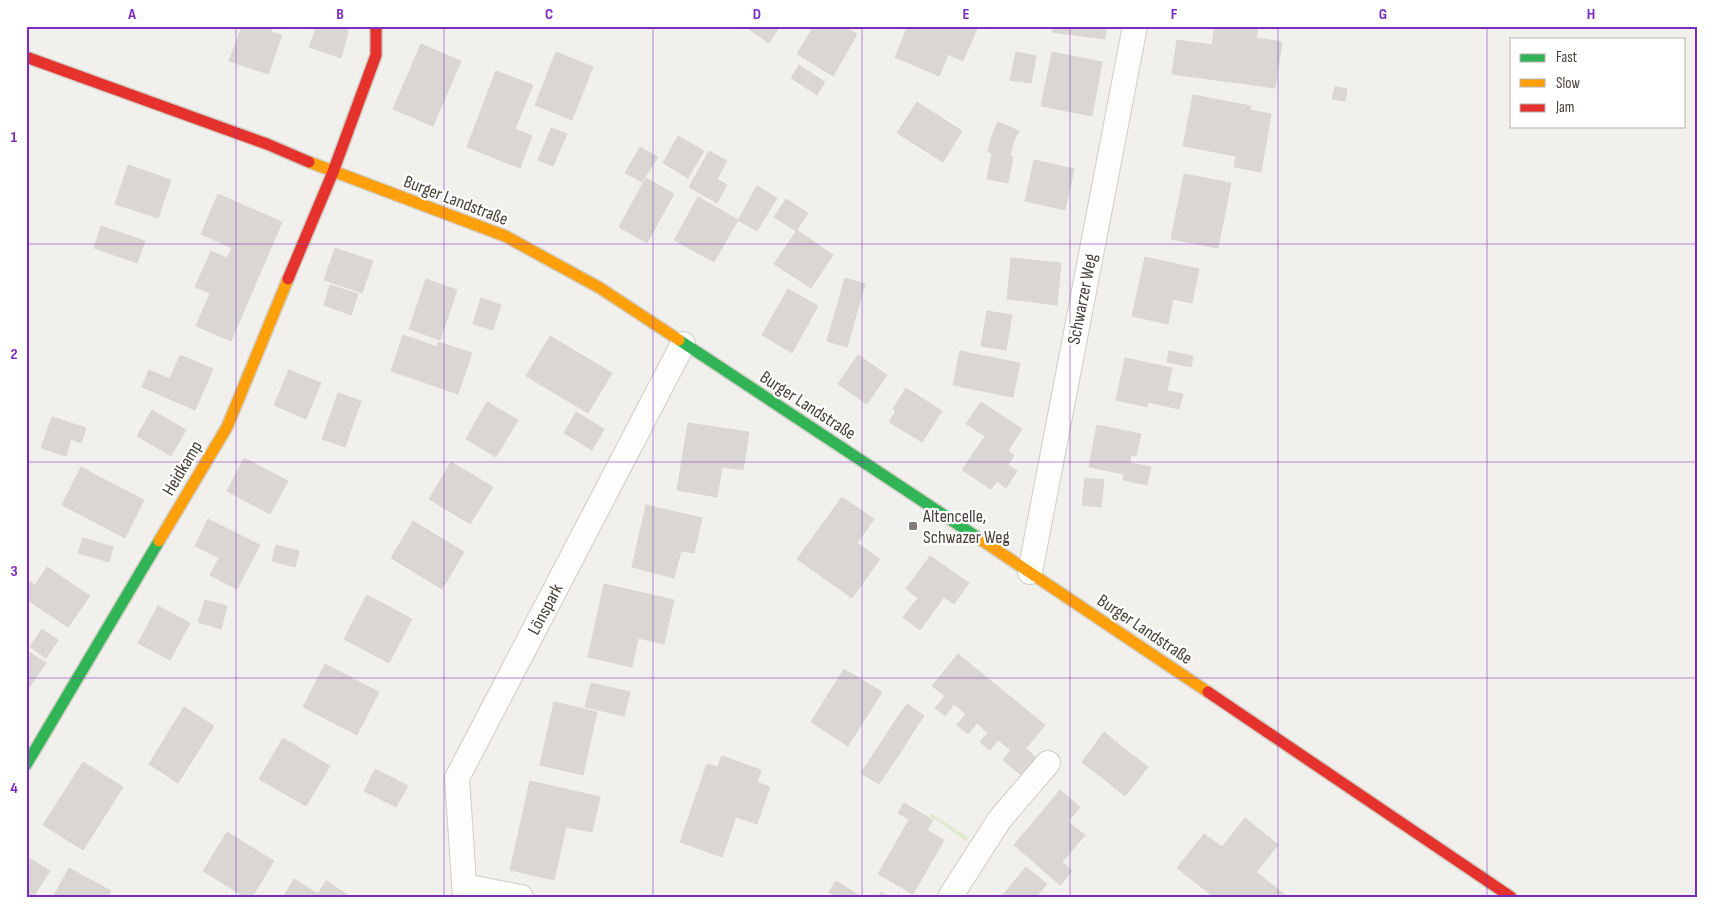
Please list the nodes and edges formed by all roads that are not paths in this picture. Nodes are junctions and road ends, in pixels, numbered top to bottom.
1 (376, 26) edge
2 (1135, 26) edge
3 (26, 57) edge
4 (333, 172) junction
5 (683, 344) junction
6 (1030, 572) junction
7 (1048, 763) dead end
8 (26, 765) edge
9 (465, 891) edge
10 (521, 897) edge
11 (950, 897) edge
12 (1511, 897) edge

1 - 4 street, Heidkamp
2 - 6 street, Schwarzer Weg
3 - 4 street, Burger Landstraße
4 - 5 street, Burger Landstraße
4 - 8 street, Heidkamp
5 - 6 street, Burger Landstraße
5 - 9 street, Lönspark
6 - 12 street, Burger Landstraße
7 - 11 street
9 - 10 street, Lönspark

